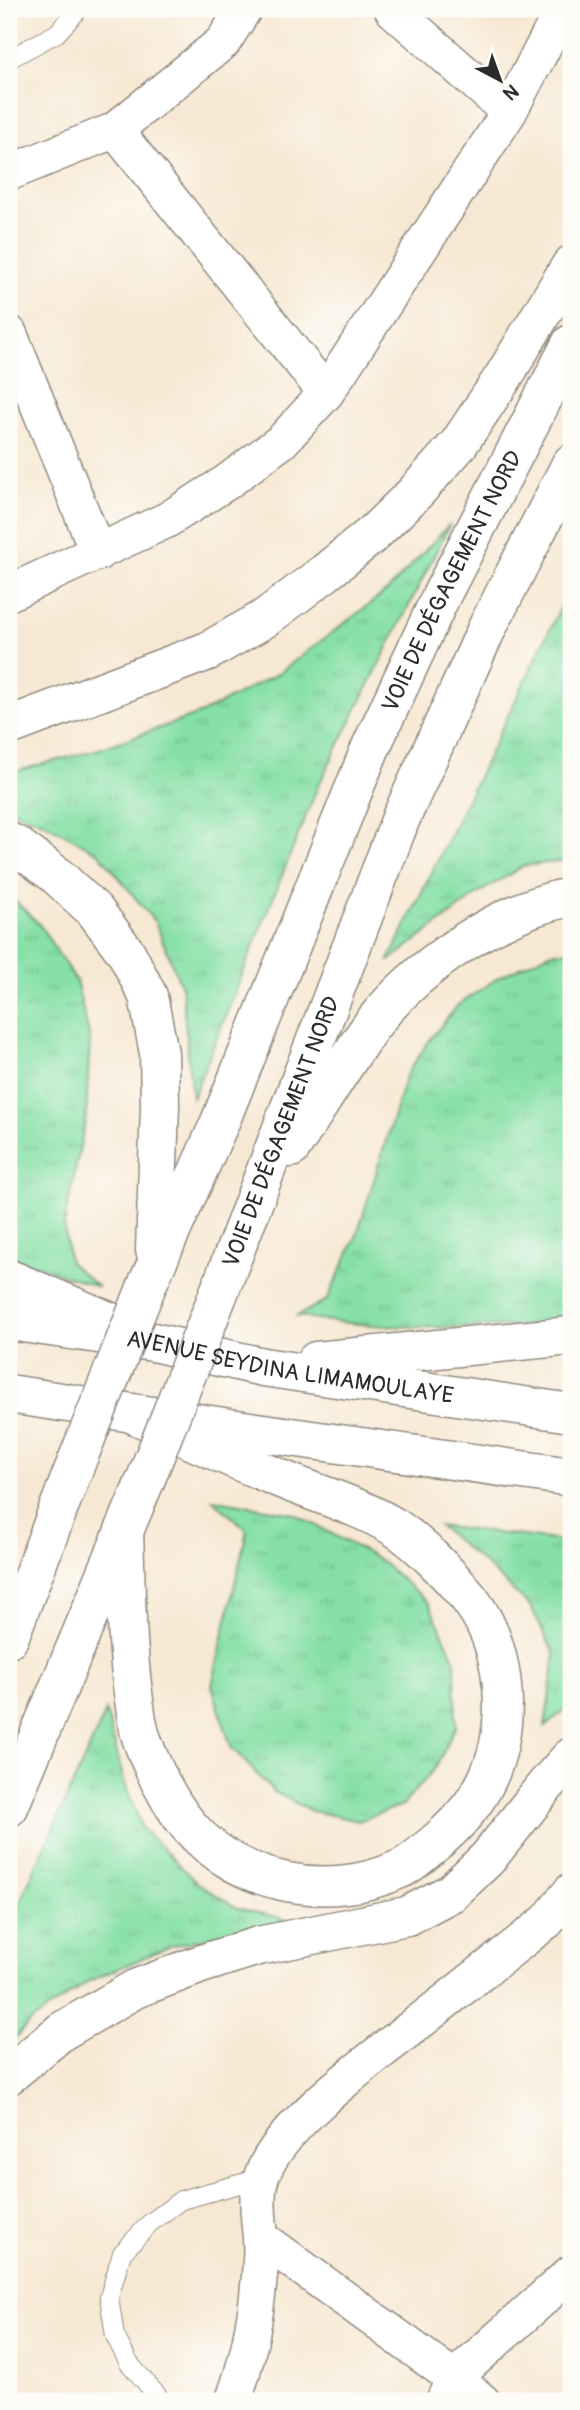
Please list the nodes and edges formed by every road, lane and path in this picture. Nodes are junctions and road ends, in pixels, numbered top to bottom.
1 (79, 9) edge
2 (244, 9) edge
3 (392, 9) edge
4 (563, 9) edge
5 (9, 59) edge
6 (509, 112) junction
7 (115, 130) junction
8 (9, 173) edge
9 (571, 265) edge
10 (9, 332) edge
11 (571, 344) edge
12 (326, 393) junction
13 (571, 464) edge
14 (98, 553) junction
15 (9, 593) edge
16 (9, 726) edge
17 (9, 842) edge
18 (571, 897) edge
19 (254, 1205) junction
20 (151, 1275) junction
21 (9, 1279) edge
22 (9, 1321) edge
23 (571, 1336) edge
24 (153, 1342) junction
25 (263, 1367) junction
26 (9, 1394) edge
27 (131, 1413) junction
28 (571, 1413) edge
29 (571, 1477) edge
30 (124, 1531) junction
31 (9, 1638) edge
32 (571, 1757) edge
33 (9, 1807) edge
34 (571, 1891) edge
35 (9, 2075) edge
36 (261, 2178) junction
37 (261, 2238) junction
38 (571, 2273) edge
39 (449, 2389) edge
40 (162, 2401) edge
41 (233, 2401) edge
42 (482, 2401) edge

1 - 5 lane
2 - 7 street
3 - 6 street
4 - 6 street
6 - 12 street
7 - 8 street
7 - 12 street
9 - 16 highway
10 - 14 street
11 - 20 highway, VOIE DE DÉGAGEMENT NORD
12 - 14 street
13 - 19 highway, VOIE DE DÉGAGEMENT NORD
14 - 15 street
17 - 20 highway
18 - 19 highway
19 - 30 highway, VOIE DE DÉGAGEMENT NORD, bridge
20 - 31 highway, VOIE DE DÉGAGEMENT NORD, bridge
21 - 24 highway
22 - 24 highway, AVENUE SEYDINA LIMAMOULAYE
23 - 25 highway
24 - 25 highway, AVENUE SEYDINA LIMAMOULAYE
25 - 28 highway, AVENUE SEYDINA LIMAMOULAYE
26 - 27 highway
27 - 29 highway
27 - 30 highway
30 - 33 highway, VOIE DE DÉGAGEMENT NORD
32 - 35 highway
34 - 36 street
36 - 37 street
36 - 40 lane
37 - 39 street
37 - 41 street
38 - 39 street
39 - 42 street

